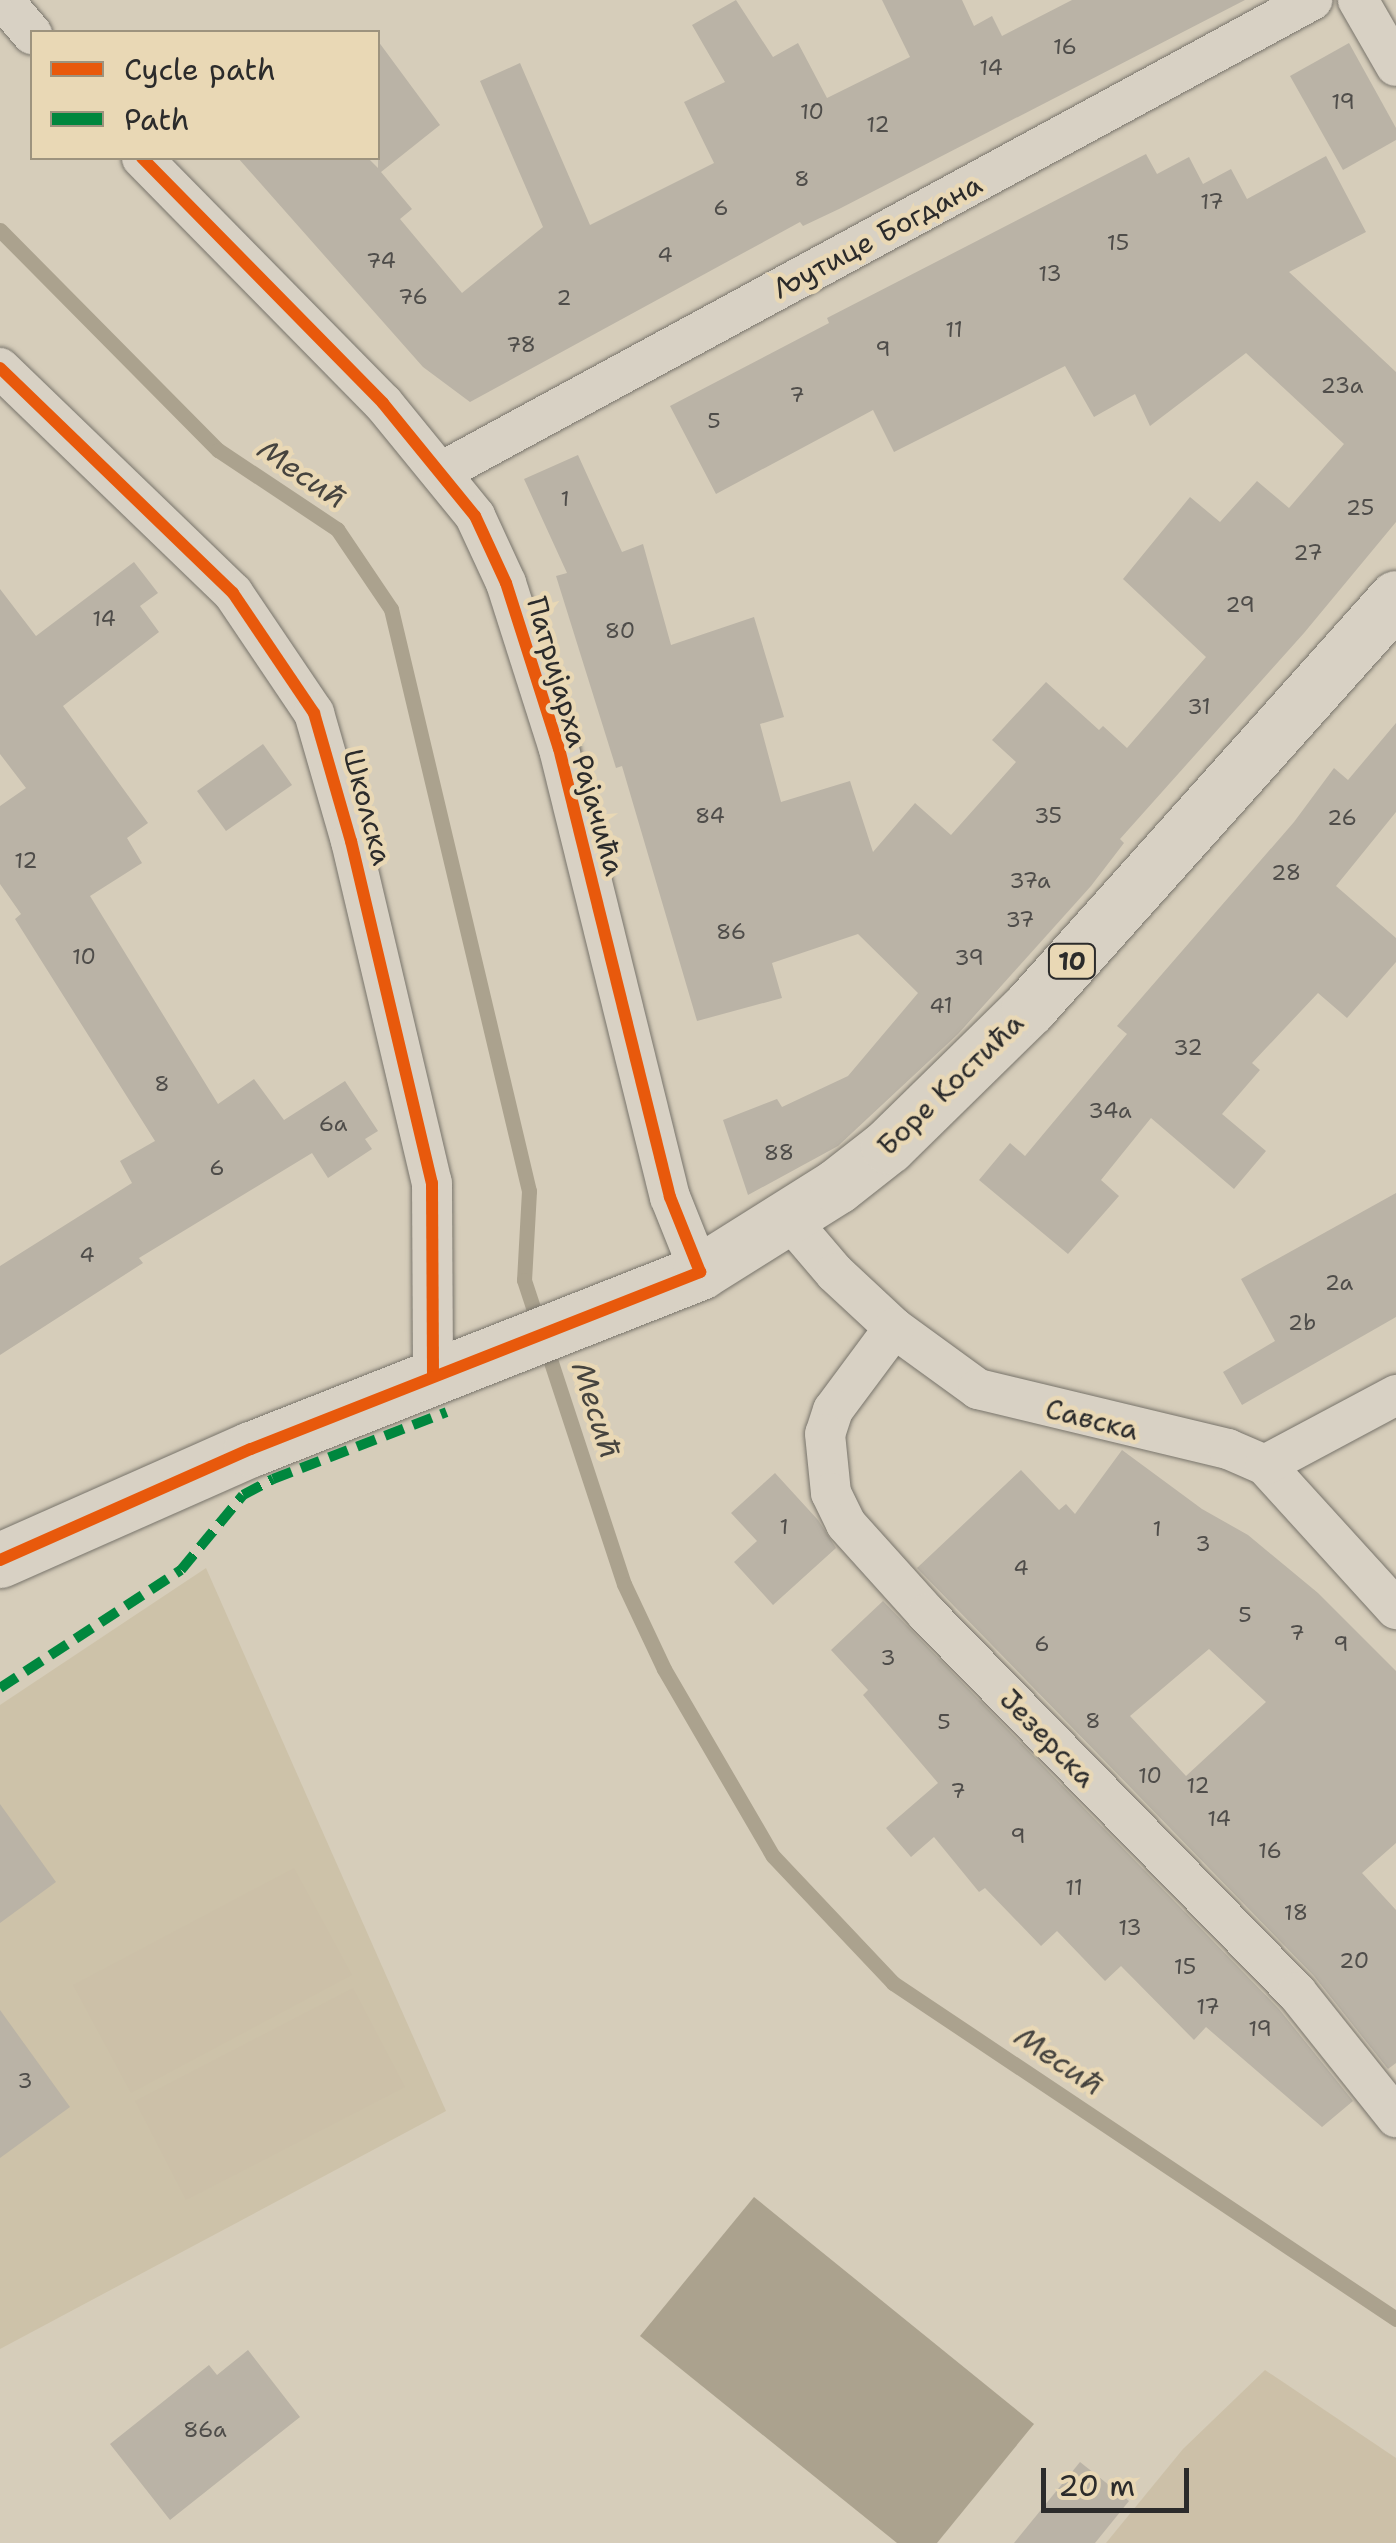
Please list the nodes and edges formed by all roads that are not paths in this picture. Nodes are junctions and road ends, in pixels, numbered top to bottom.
1 (2, 0) edge
2 (1312, 0) edge
3 (1358, 0) edge
4 (30, 32) edge
5 (1396, 66) edge
6 (144, 160) edge
7 (0, 368) edge
8 (441, 472) junction
9 (1396, 598) edge
10 (788, 1218) junction
11 (700, 1272) junction
12 (894, 1328) junction
13 (456, 1366) junction
14 (1396, 1395) edge
15 (1265, 1465) junction
16 (0, 1560) edge
17 (1396, 1609) edge
18 (1396, 2118) edge

1 - 4 street
2 - 8 street, Љутице Богдана
3 - 5 street
6 - 8 street, Патријарха Рајачића
7 - 13 street, Школска
8 - 11 street, Патријарха Рајачића
9 - 10 main road, Боре Костића / 10
10 - 11 main road, Боре Костића / 10
10 - 12 street, Савска
11 - 13 main road, Боре Костића / 10
12 - 15 street, Савска
12 - 18 street, Језерска
13 - 16 main road, 10
14 - 15 street
15 - 17 street, Савска

